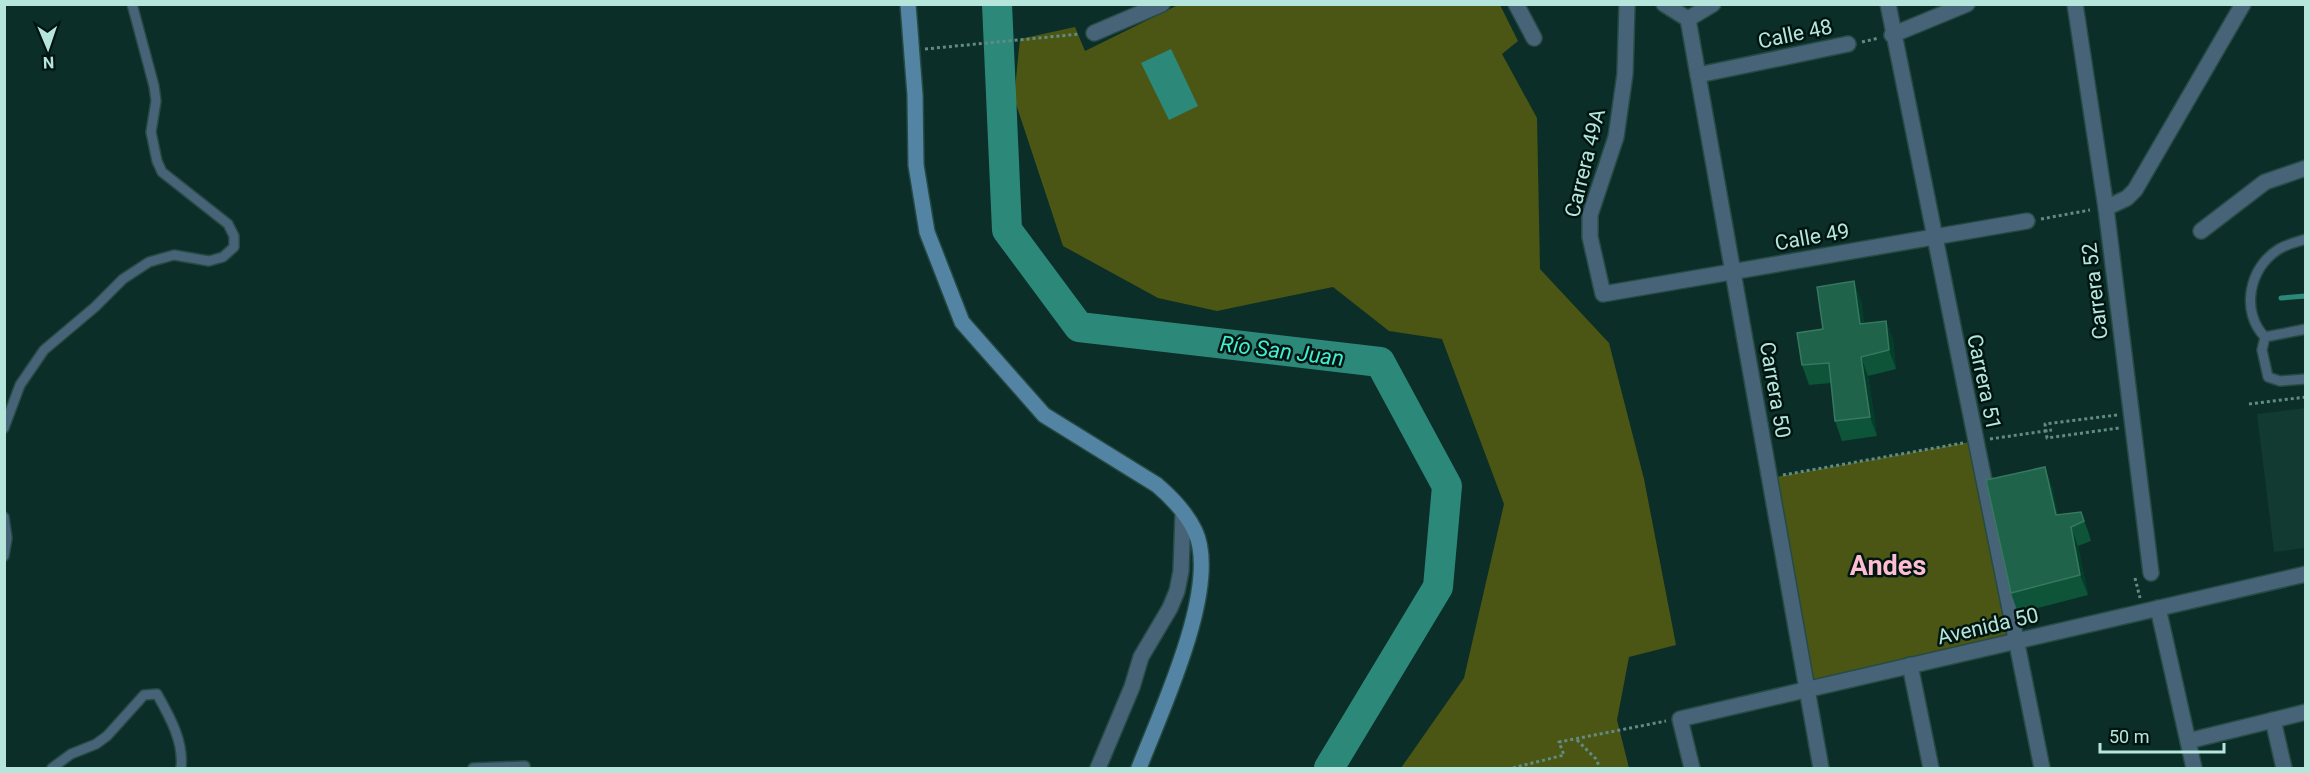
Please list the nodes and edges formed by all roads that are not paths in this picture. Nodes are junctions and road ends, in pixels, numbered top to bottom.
1 (132, 4) edge
2 (908, 4) edge
3 (1162, 4) edge
4 (1516, 4) edge
5 (1628, 4) edge
6 (1665, 4) edge
7 (1713, 4) edge
8 (1887, 4) edge
9 (1967, 4) edge
10 (2075, 4) edge
11 (2242, 4) edge
12 (1688, 19) junction
13 (1094, 33) dead end
14 (1892, 35) junction
15 (1534, 38) dead end
16 (1848, 44) road end
17 (1698, 75) junction
18 (2306, 168) edge
19 (2106, 208) junction
20 (2027, 221) road end
21 (2201, 231) dead end
22 (1933, 237) junction
23 (2306, 239) edge
24 (1733, 272) junction
25 (1603, 294) joint
26 (2306, 329) edge
27 (2265, 337) junction
28 (2306, 380) edge
29 (4, 428) edge
30 (1183, 513) junction
31 (4, 517) edge
32 (4, 556) edge
33 (2151, 573) dead end
34 (2306, 574) edge
35 (2158, 608) junction
36 (2016, 641) junction
37 (1910, 665) junction
38 (1807, 689) junction
39 (2306, 712) edge
40 (2273, 720) junction
41 (2188, 741) junction
42 (525, 766) dead end
43 (52, 768) edge
44 (181, 768) edge
45 (473, 768) edge
46 (1098, 768) edge
47 (1139, 768) edge
48 (1692, 768) edge
49 (1821, 768) edge
50 (1931, 768) edge
51 (2042, 768) edge
52 (2194, 768) edge
53 (2284, 768) edge

1 - 29 lane
2 - 30 main road
3 - 13 street
4 - 15 street
5 - 25 street, Carrera 49A
6 - 12 street
7 - 12 street
8 - 14 street, Carrera 51
9 - 14 street
10 - 19 street, Carrera 52
11 - 19 street
12 - 17 street, Carrera 50
14 - 22 street, Carrera 51
16 - 17 street, Calle 48
17 - 24 street, Carrera 50
18 - 21 street
19 - 33 street, Carrera 52
20 - 22 street, Calle 49
22 - 24 street, Calle 49
22 - 36 street, Carrera 51
23 - 27 lane
24 - 25 street, Calle 49
24 - 38 street, Carrera 50
26 - 27 lane
27 - 28 lane
30 - 46 street
30 - 47 main road
31 - 32 lane
34 - 35 street, Avenida 50
35 - 36 street, Avenida 50
35 - 41 street
36 - 37 street, Avenida 50
36 - 51 street, Carrera 51
37 - 38 street, Avenida 50
37 - 50 street
38 - 48 street, Avenida 50
38 - 49 street, Carrera 50
39 - 40 street
40 - 41 street
40 - 53 street
41 - 52 street
42 - 45 lane
43 - 44 lane

